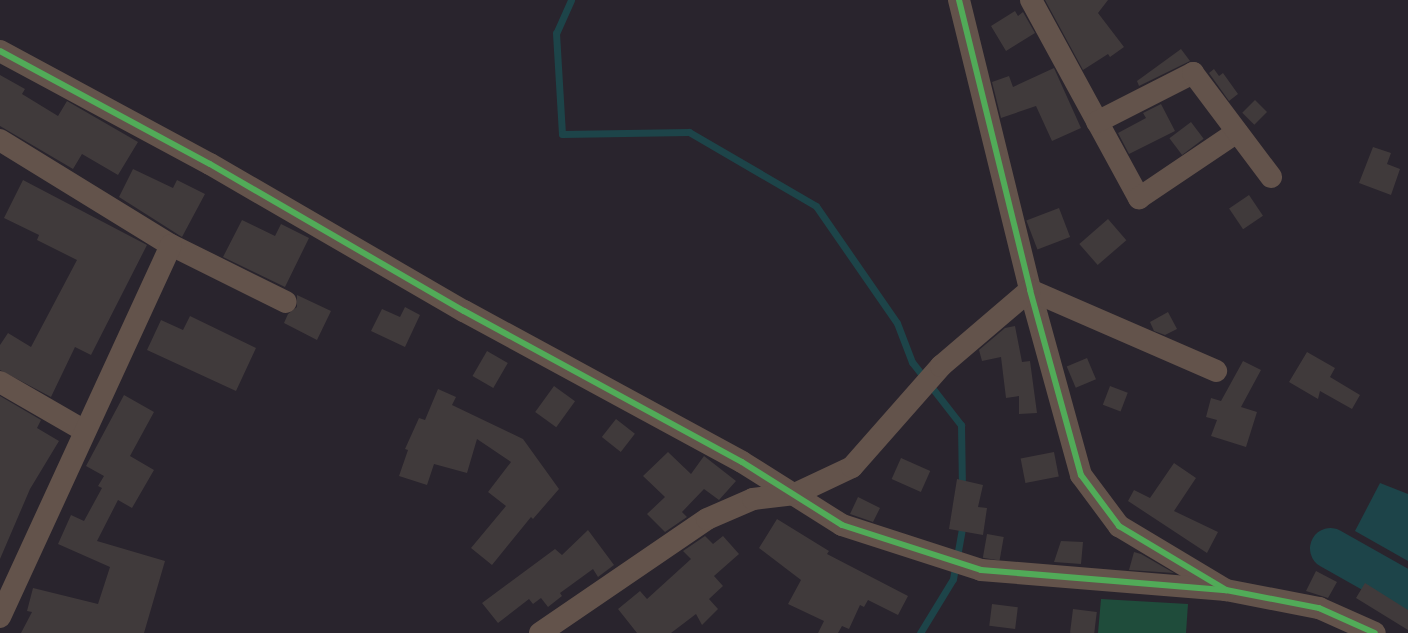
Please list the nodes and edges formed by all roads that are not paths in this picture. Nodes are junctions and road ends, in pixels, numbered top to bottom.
1 (959, 0) edge
2 (1031, 0) edge
3 (0, 51) edge
4 (1097, 122) junction
5 (1237, 132) junction
6 (0, 140) edge
7 (1271, 177) dead end
8 (171, 245) junction
9 (1030, 290) junction
10 (286, 302) dead end
11 (1216, 371) dead end
12 (0, 382) edge
13 (86, 431) junction
14 (795, 494) junction
15 (1226, 590) junction
16 (0, 617) edge
17 (540, 633) edge
18 (1375, 633) edge

1 - 9 street
2 - 4 street
3 - 14 street
4 - 5 street
4 - 5 street
5 - 7 street
6 - 8 street
8 - 10 street
8 - 13 street
9 - 11 street
9 - 14 street
9 - 15 street
12 - 13 street
13 - 16 street
14 - 15 street
14 - 17 street
15 - 18 street

